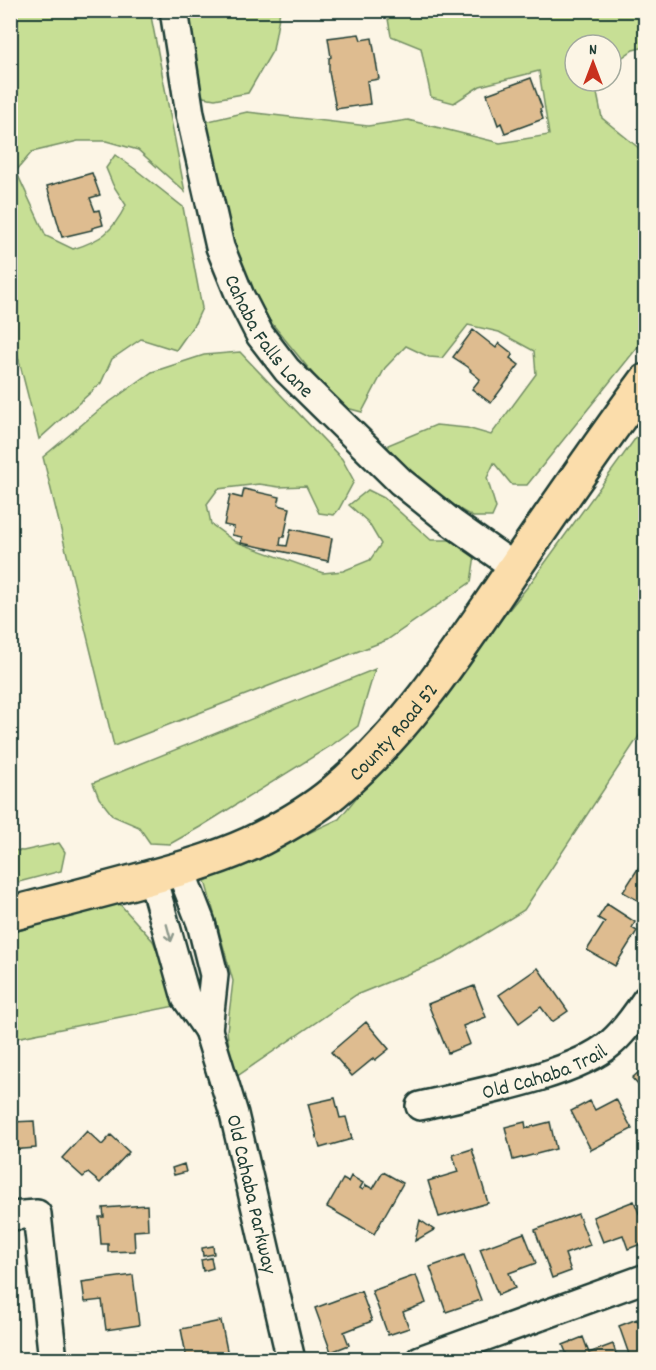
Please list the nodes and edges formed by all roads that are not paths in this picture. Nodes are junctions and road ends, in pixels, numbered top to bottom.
1 (174, 10) edge
2 (645, 381) edge
3 (519, 562) junction
4 (166, 873) junction
5 (10, 914) edge
6 (645, 1000) edge
7 (420, 1106) dead end
8 (10, 1216) edge
9 (645, 1278) edge
10 (53, 1359) edge
11 (291, 1359) edge
12 (420, 1359) edge

1 - 3 street, Cahaba Falls Lane
2 - 3 main road, County Road 52
3 - 4 main road, County Road 52
4 - 5 main road, County Road 52
4 - 11 street, Old Cahaba Parkway
6 - 7 street, Old Cahaba Trail
8 - 10 street
9 - 12 street

